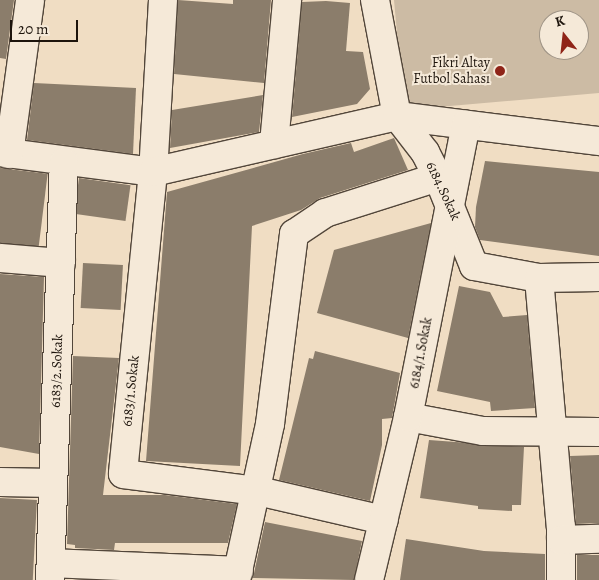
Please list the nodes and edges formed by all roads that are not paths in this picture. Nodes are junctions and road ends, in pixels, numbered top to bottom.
1 (30, 0) edge
2 (163, 0) edge
3 (287, 0) edge
4 (375, 0) edge
5 (397, 116) junction
6 (466, 125) junction
7 (599, 141) edge
8 (274, 144) junction
9 (5, 153) edge
10 (64, 162) junction
11 (153, 172) junction
12 (438, 176) junction
13 (451, 201) junction
14 (0, 258) edge
15 (60, 263) junction
16 (599, 277) edge
17 (538, 278) junction
18 (408, 417) junction
19 (551, 432) junction
20 (599, 432) edge
21 (0, 482) edge
22 (52, 483) junction
23 (258, 491) junction
24 (384, 520) junction
25 (599, 539) edge
26 (561, 540) junction
27 (51, 572) edge
28 (238, 575) edge
29 (369, 580) edge
30 (561, 580) edge

1 - 9 street
2 - 11 street
3 - 8 street
4 - 5 street, 6184.Sokak
5 - 6 street
5 - 8 street
5 - 12 street, 6184.Sokak
6 - 7 street
6 - 13 street, 6184/1.Sokak
8 - 11 street
9 - 10 street
10 - 11 street
10 - 15 street, 6183/2.Sokak
11 - 23 street, 6183/1.Sokak
12 - 13 street, 6184.Sokak
12 - 23 street
13 - 17 street, 6184.Sokak
13 - 18 street, 6184/1.Sokak
14 - 15 street
15 - 22 street, 6183/2.Sokak
16 - 17 street, 6184.Sokak
17 - 19 street
18 - 19 street
18 - 24 street, 6184/1.Sokak
19 - 20 street
19 - 26 street
21 - 22 street
22 - 27 street, 6183/2.Sokak
23 - 24 street
23 - 28 street
24 - 29 street, 6184/1.Sokak
25 - 26 street
26 - 30 street
27 - 28 street

